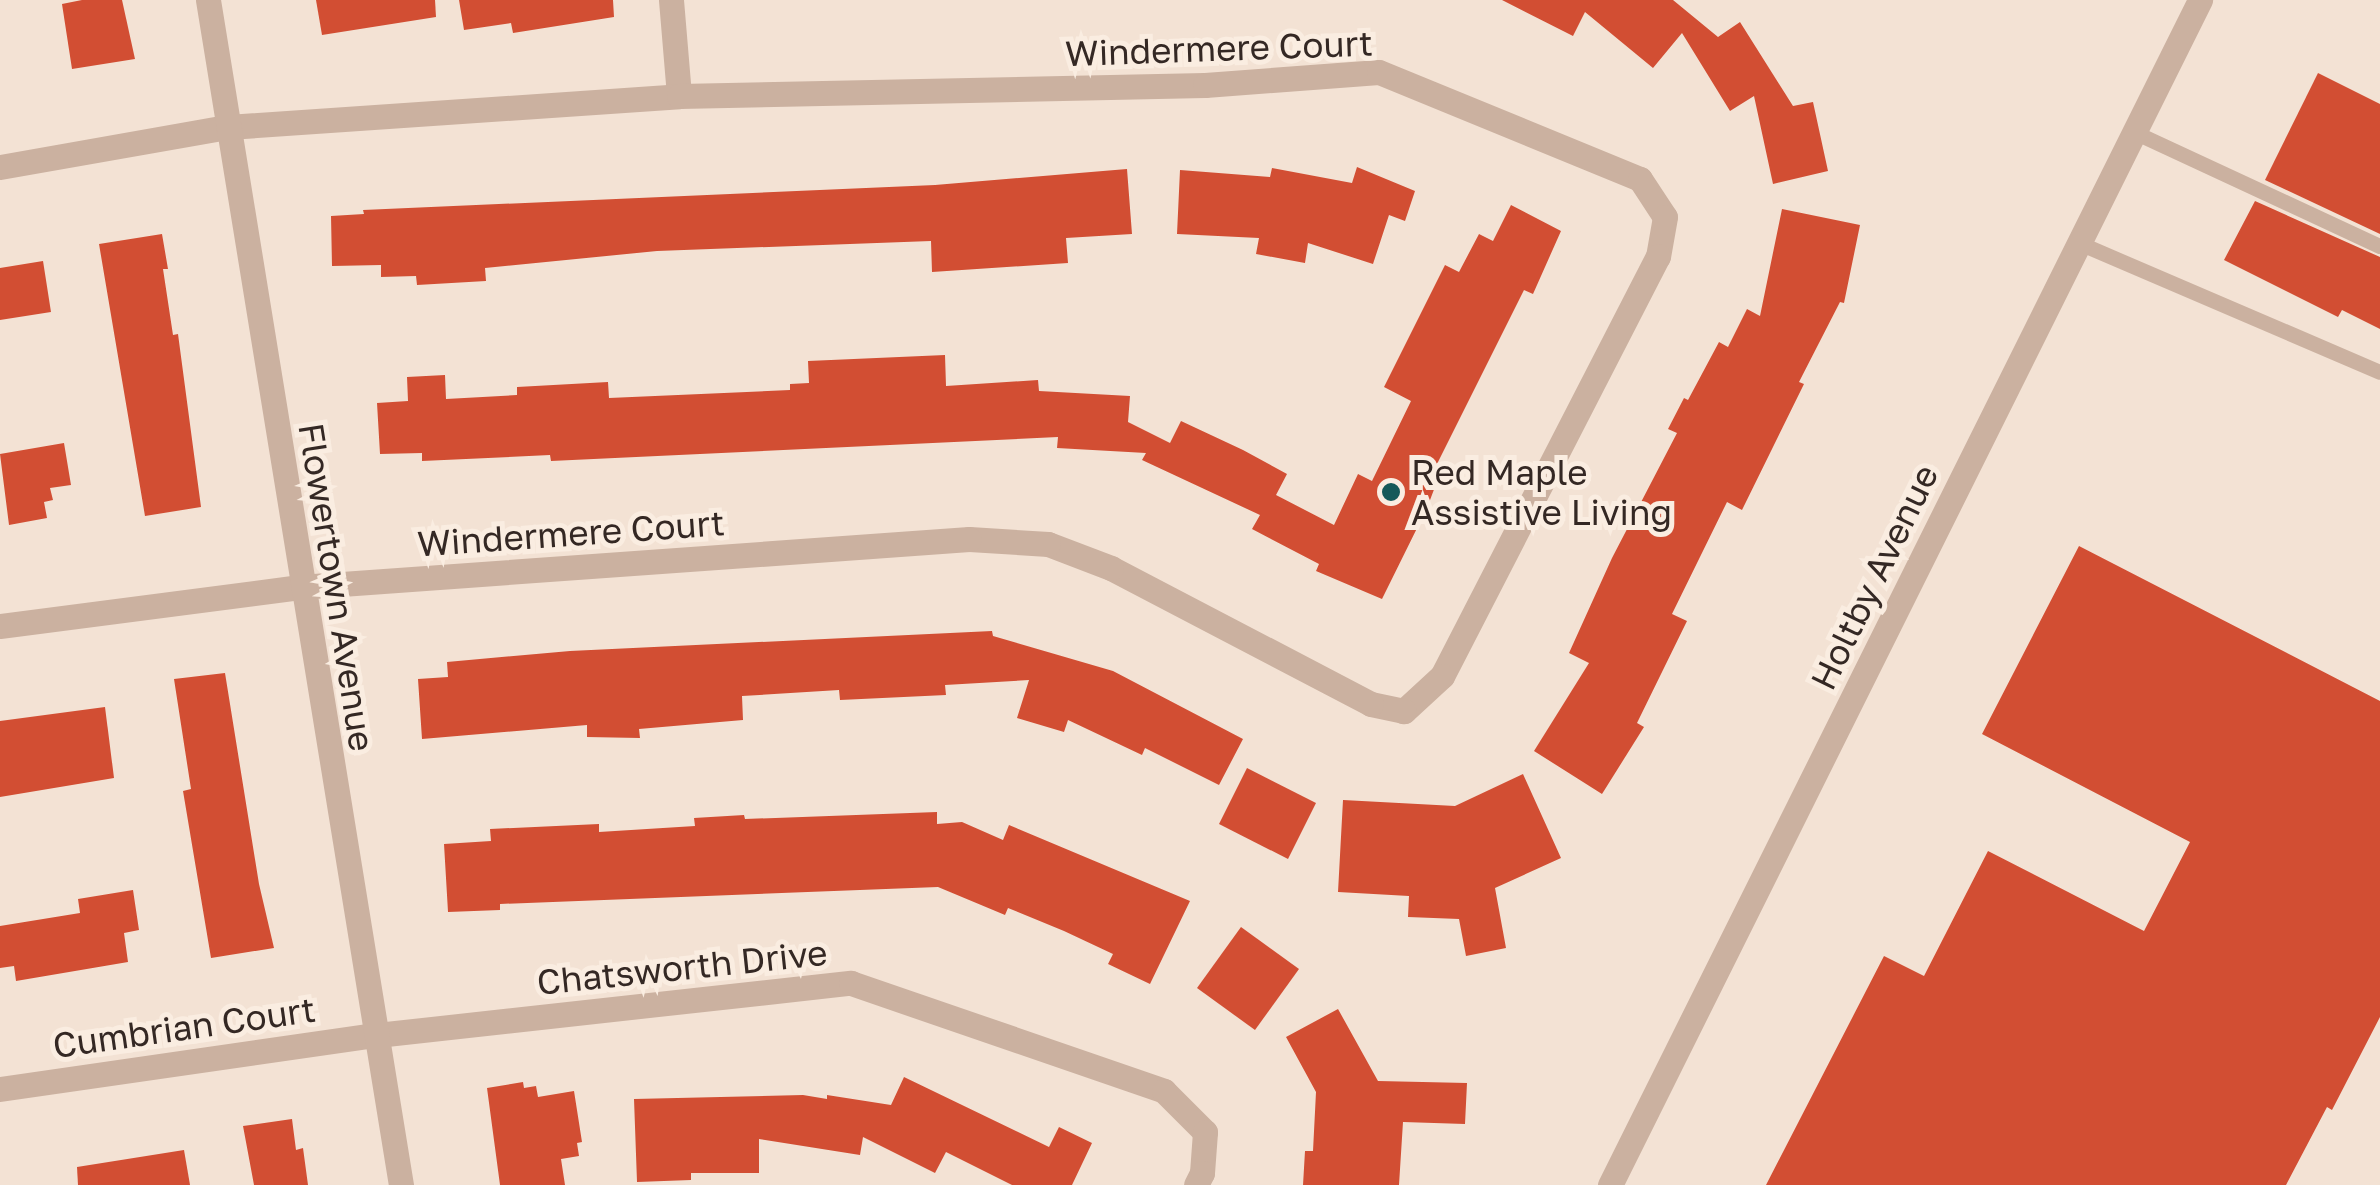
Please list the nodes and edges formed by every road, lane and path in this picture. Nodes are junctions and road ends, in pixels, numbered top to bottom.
1 (208, 0) edge
2 (671, 0) edge
3 (2200, 0) edge
4 (678, 96) junction
5 (228, 128) junction
6 (2134, 132) junction
7 (0, 167) edge
8 (2079, 243) junction
9 (2380, 246) edge
10 (2380, 372) edge
11 (300, 587) junction
12 (0, 626) edge
13 (378, 1036) junction
14 (0, 1088) edge
15 (401, 1185) edge
16 (1196, 1185) edge
17 (1610, 1185) edge

1 - 5 street, Flowertown Avenue
2 - 4 street
3 - 6 street, Holtby Avenue
4 - 5 street, Windermere Court
4 - 11 street, Windermere Court
5 - 7 street, Windermere Court
5 - 11 street, Flowertown Avenue
6 - 8 street, Holtby Avenue
6 - 9 lane
8 - 10 lane
8 - 17 street, Holtby Avenue
11 - 12 street
11 - 13 street, Flowertown Avenue
13 - 14 street, Cumbrian Court
13 - 15 street, Flowertown Avenue
13 - 16 street, Chatsworth Drive

